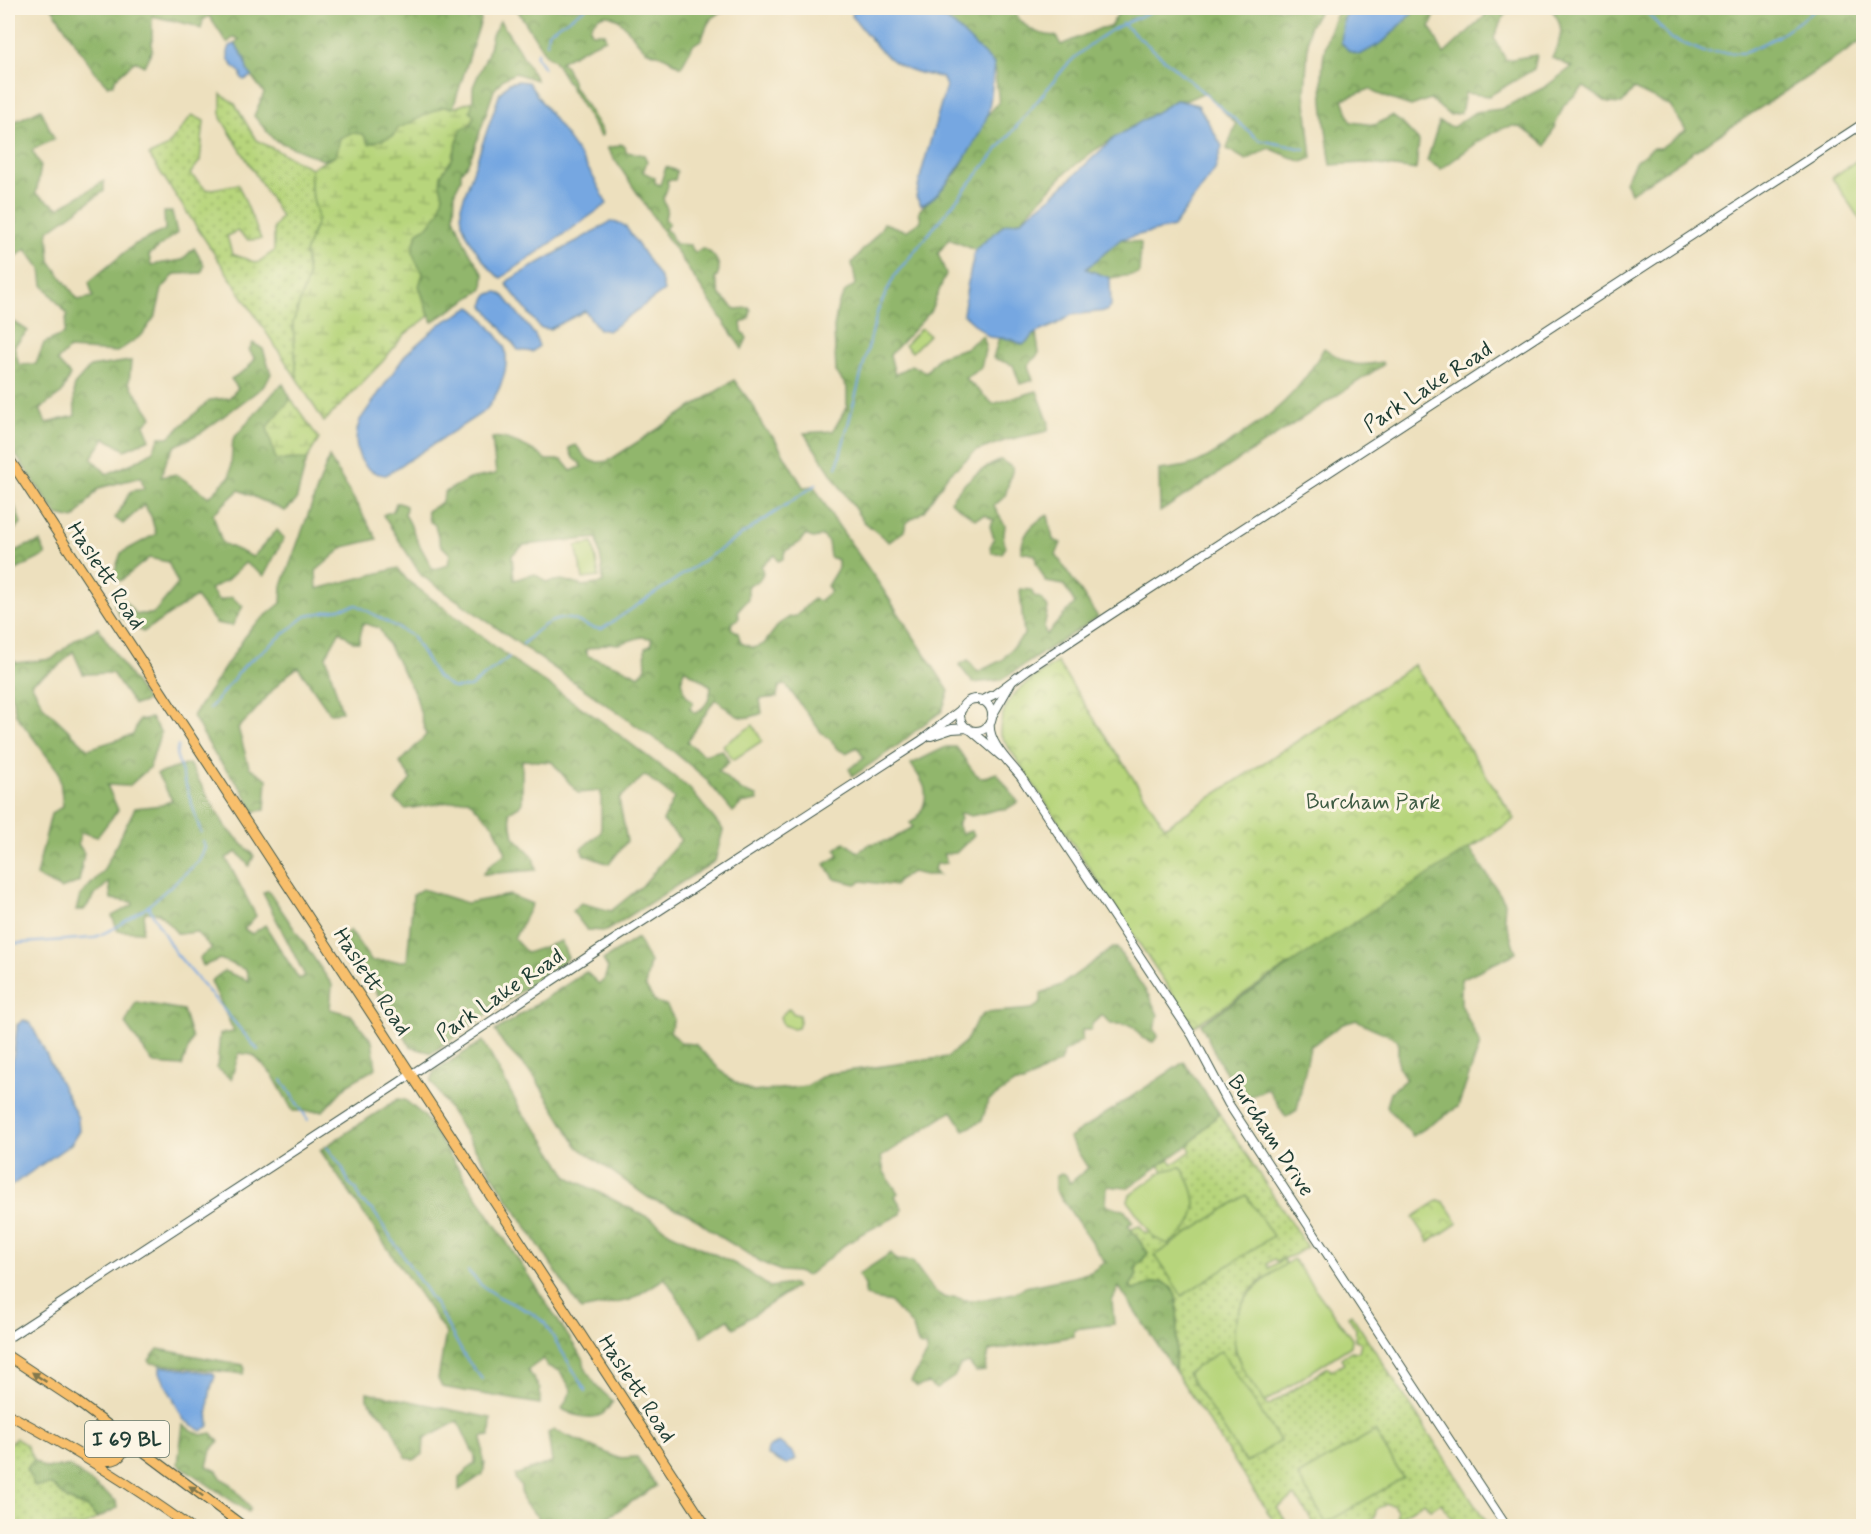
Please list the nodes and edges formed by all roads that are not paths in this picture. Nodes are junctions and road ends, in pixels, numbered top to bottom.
1 (1863, 123) edge
2 (8, 457) edge
3 (1012, 682) junction
4 (981, 701) junction
5 (962, 709) junction
6 (991, 719) junction
7 (969, 729) junction
8 (922, 740) junction
9 (1010, 763) junction
10 (411, 1075) junction
11 (8, 1338) edge
12 (8, 1356) edge
13 (8, 1414) edge
14 (127, 1440) junction
15 (91, 1460) junction
16 (188, 1527) edge
17 (243, 1527) edge
18 (705, 1527) edge
19 (1506, 1527) edge

1 - 3 street, Park Lake Road
2 - 10 main road, Haslett Road
3 - 4 street, Park Lake Road
3 - 6 street, Park Lake Road
4 - 5 street
4 - 6 street
5 - 7 street
5 - 8 street, Park Lake Road
6 - 7 street
6 - 9 street, Burcham Drive
7 - 8 street, Park Lake Road
7 - 9 street, Burcham Drive
8 - 10 street, Park Lake Road
9 - 19 street, Burcham Drive
10 - 11 street, Park Lake Road
10 - 18 main road, Haslett Road
14 -> 12 main road, I 69 BL
13 - 15 main road, I 69 BL
14 - 15 main road
17 -> 14 main road, I 69 BL
15 - 16 main road, I 69 BL

